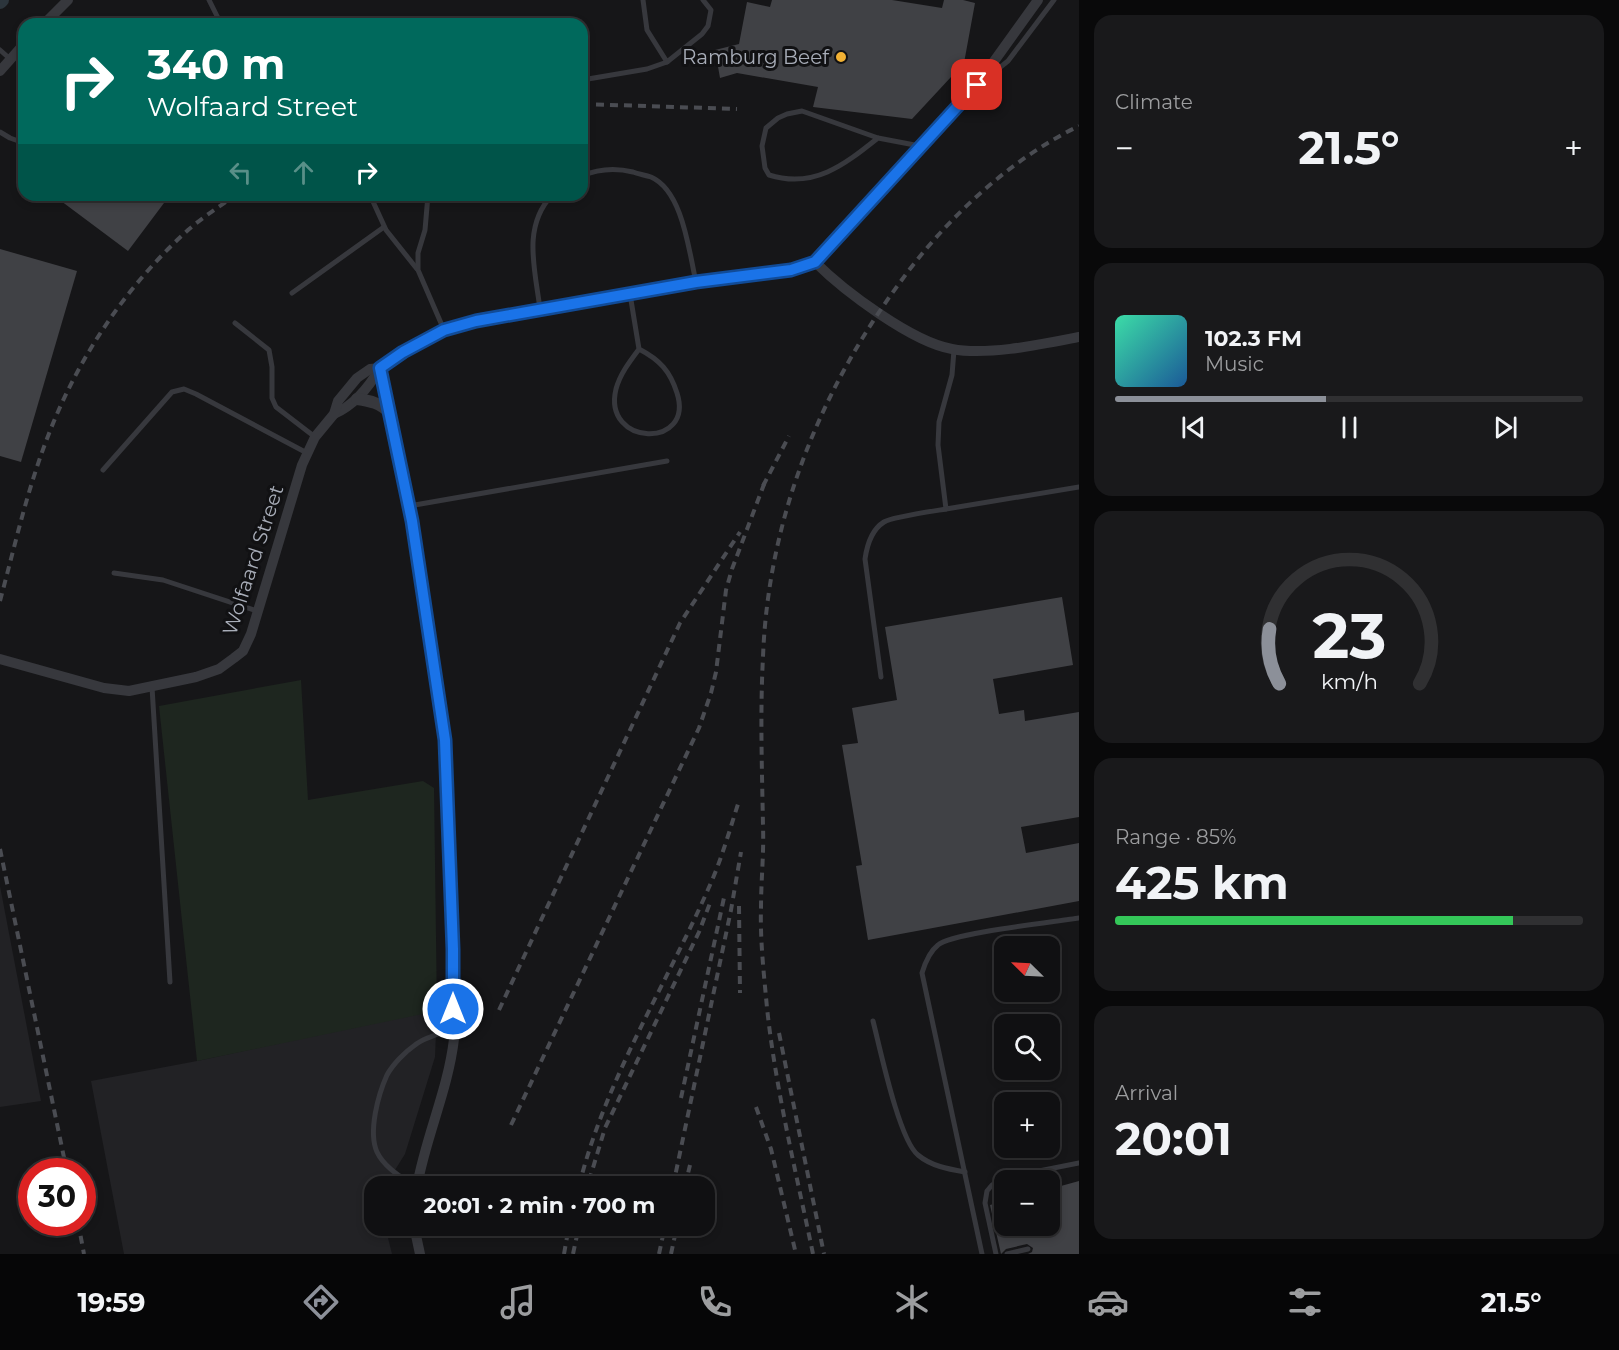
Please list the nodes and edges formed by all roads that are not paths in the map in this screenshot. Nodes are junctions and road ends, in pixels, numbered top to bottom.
1 (68, 0) edge
2 (209, 0) edge
3 (643, 0) edge
4 (704, 0) edge
5 (1038, 0) edge
6 (1054, 0) edge
7 (54, 15) junction
8 (51, 18) edge
9 (57, 18) edge
10 (218, 18) edge
11 (0, 50) edge
12 (18, 50) edge
13 (9, 58) junction
14 (667, 62) junction
15 (0, 70) edge
16 (588, 79) edge
17 (977, 85) junction
18 (0, 132) edge
19 (878, 138) junction
20 (18, 141) edge
21 (921, 146) junction
22 (588, 173) edge
23 (373, 201) edge
24 (427, 201) edge
25 (547, 201) edge
26 (384, 227) junction
27 (815, 262) junction
28 (418, 270) junction
29 (696, 282) junction
30 (292, 293) dead end
31 (630, 294) junction
32 (540, 309) junction
33 (235, 323) dead end
34 (444, 330) junction
35 (1079, 338) edge
36 (639, 349) junction
37 (954, 350) junction
38 (380, 368) junction
39 (357, 399) junction
40 (390, 413) junction
41 (334, 414) junction
42 (315, 437) junction
43 (307, 453) junction
44 (667, 461) dead end
45 (103, 470) dead end
46 (1079, 487) edge
47 (409, 506) junction
48 (946, 509) junction
49 (114, 573) dead end
50 (257, 611) junction
51 (0, 659) edge
52 (881, 676) dead end
53 (152, 687) junction
54 (1079, 918) edge
55 (170, 982) dead end
56 (873, 1021) dead end
57 (453, 1029) junction
58 (1079, 1163) edge
59 (965, 1172) junction
60 (401, 1176) edge
61 (418, 1176) edge
62 (416, 1236) edge
63 (1028, 1249) dead end
64 (420, 1254) edge
65 (982, 1254) edge
66 (996, 1254) edge
67 (1007, 1254) edge

1 - 7 street
2 - 10 lane
3 - 14 lane
4 - 14 lane
5 - 17 street
6 - 17 lane
7 - 8 street
7 - 9 lane
11 - 13 lane
12 - 13 street
13 - 15 street
14 - 16 lane
17 - 21 street
18 - 20 lane
19 - 19 lane
19 - 21 lane
21 - 27 street
22 - 29 lane
23 - 26 lane
24 - 28 lane
25 - 32 lane
26 - 28 lane
26 - 30 lane
27 - 29 street, Wolfaard Street
27 - 37 street
28 - 34 lane
29 - 31 street, Wolfaard Street
31 - 32 street, Wolfaard Street
31 - 36 lane
32 - 34 street, Wolfaard Street
33 - 42 lane
34 - 38 street, Wolfaard Street
35 - 37 street
36 - 36 lane
37 - 48 lane
38 - 39 street, Wolfaard Street
38 - 40 street
38 - 41 street, Wolfaard Street
39 - 40 street
39 - 41 street, Wolfaard Street
40 - 47 street
41 - 42 street, Wolfaard Street
42 - 43 street, Wolfaard Street
43 - 45 lane
43 - 50 street, Wolfaard Street
44 - 47 lane
46 - 48 lane
47 - 57 street
48 - 52 lane
49 - 50 lane
50 - 53 street, Wolfaard Street
51 - 53 street, Wolfaard Street
53 - 55 lane
54 - 59 lane
56 - 59 lane
57 - 60 lane
57 - 61 street
58 - 66 lane
59 - 65 lane
62 - 64 street
63 - 67 lane

